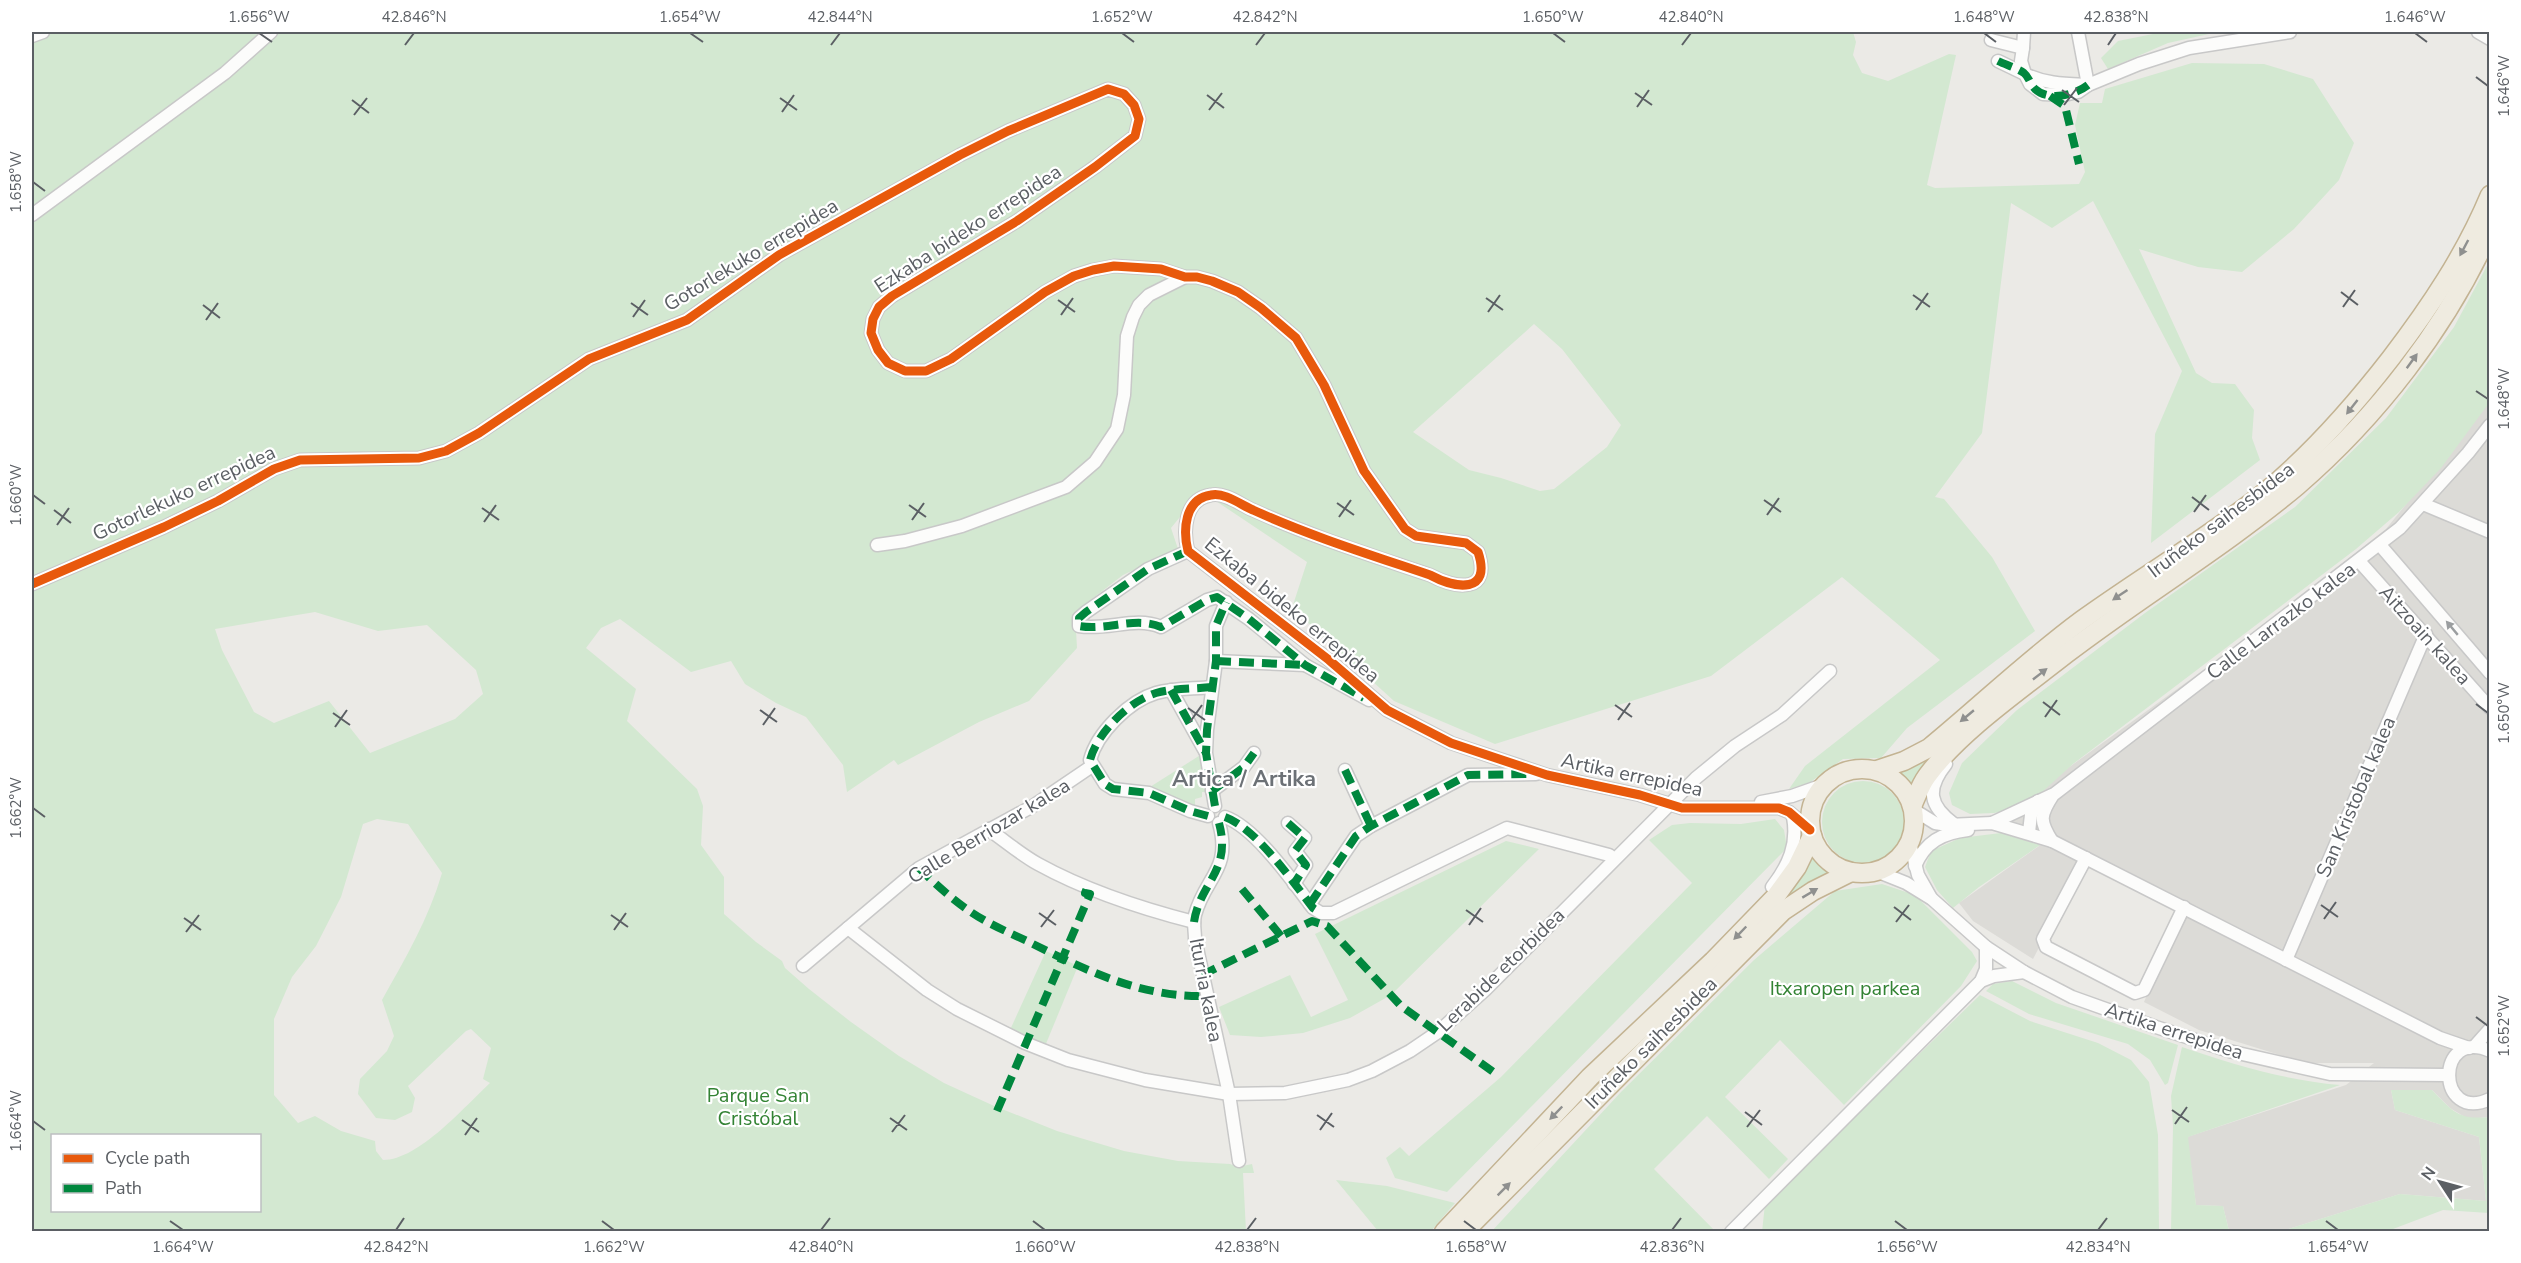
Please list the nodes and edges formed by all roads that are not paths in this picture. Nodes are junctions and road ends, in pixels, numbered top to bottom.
1 (43, 32) edge
2 (271, 32) edge
3 (2024, 32) edge
4 (2078, 32) edge
5 (2290, 32) edge
6 (2478, 32) edge
7 (32, 36) edge
8 (2490, 39) edge
9 (1992, 40) dead end
10 (2023, 48) junction
11 (1998, 61) dead end
12 (2025, 74) junction
13 (2088, 85) junction
14 (960, 155) joint
15 (2490, 195) edge
16 (32, 215) edge
17 (2490, 231) edge
18 (1185, 277) junction
19 (2490, 425) edge
20 (2423, 504) junction
21 (2490, 532) edge
22 (877, 545) dead end
23 (2380, 545) junction
24 (1188, 551) junction
25 (2360, 561) junction
26 (32, 584) edge
27 (1226, 602) junction
28 (2426, 634) junction
29 (1215, 661) junction
30 (1305, 665) junction
31 (1830, 671) dead end
32 (2490, 673) edge
33 (1212, 687) junction
34 (1171, 690) junction
35 (1378, 704) junction
36 (2490, 708) edge
37 (1987, 717) junction
38 (1206, 753) junction
39 (1254, 753) dead end
40 (1092, 766) junction
41 (1345, 770) dead end
42 (1877, 770) junction
43 (1547, 775) junction
44 (1826, 784) junction
45 (1212, 791) junction
46 (2053, 795) junction
47 (2038, 801) junction
48 (1670, 804) junction
49 (1913, 807) junction
50 (1728, 809) junction
51 (1217, 816) junction
52 (1793, 817) junction
53 (1288, 823) dead end
54 (1992, 824) junction
55 (1371, 825) junction
56 (1955, 825) junction
57 (2014, 828) junction
58 (988, 829) junction
59 (2029, 832) junction
60 (1811, 833) junction
61 (2052, 841) junction
62 (1910, 843) junction
63 (2086, 858) junction
64 (1614, 859) junction
65 (1915, 866) junction
66 (1876, 871) junction
67 (1851, 872) junction
68 (1294, 884) junction
69 (1932, 899) junction
70 (1310, 904) junction
71 (2184, 908) junction
72 (1761, 912) junction
73 (1194, 922) junction
74 (848, 928) junction
75 (1986, 947) junction
76 (2286, 960) junction
77 (803, 966) dead end
78 (2024, 972) junction
79 (1981, 981) junction
80 (2490, 1029) edge
81 (2440, 1038) junction
82 (2472, 1048) junction
83 (2490, 1051) edge
84 (2452, 1060) junction
85 (2447, 1075) junction
86 (1229, 1094) junction
87 (2490, 1099) edge
88 (1239, 1161) dead end
89 (1444, 1232) edge
90 (1464, 1232) edge
91 (1731, 1232) edge

1 - 7 street
2 - 16 street
3 - 10 street
4 - 13 street
5 - 13 street
6 - 8 street
9 - 10 street
10 - 12 street
11 - 12 street
12 - 13 street
14 - 18 street, Ezkaba bideko errepidea
14 - 26 street, Gotorlekuko errepidea
15 -> 42 highway, Iruñeko saihesbidea
37 -> 17 highway, Iruñeko saihesbidea
18 - 22 street
18 - 24 street, Ezkaba bideko errepidea
19 - 20 street, Calle Larrazko kalea
20 - 21 street
20 - 23 street, Calle Larrazko kalea
23 - 25 street, Calle Larrazko kalea
32 -> 23 street, Aitzoain kalea
24 - 27 street
24 - 35 street, Ezkaba bideko errepidea
25 - 28 street, Aitzoain kalea
25 - 46 street, Calle Larrazko kalea
27 - 29 street
27 - 30 street
28 - 36 street, Aitzoain kalea
28 - 76 street, San Kristobal kalea
29 - 30 street
29 - 33 street
30 - 35 street
31 - 48 street, Lerabide etorbidea
33 - 34 street
33 - 38 street
34 - 38 street
34 - 40 street
35 - 43 street, Ezkaba bideko errepidea
37 - 49 highway, Iruñeko saihesbidea
37 - 56 street
38 - 45 street, Iturria kalea
39 - 45 street
40 - 51 street
40 - 58 street, Calle Berriozar kalea
41 - 55 street
42 - 44 highway
42 - 49 highway
43 - 48 street, Artika errepidea
43 - 55 street
44 - 50 street, Artika errepidea
44 - 60 highway
45 - 51 street, Iturria kalea
46 - 47 street, Calle Larrazko kalea
46 - 61 street
47 - 54 street, Calle Larrazko kalea
47 - 59 street
48 - 50 street, Artika errepidea
48 - 64 street, Lerabide etorbidea
49 - 56 street
49 - 62 highway
50 - 52 street, Artika errepidea
51 - 68 street
51 - 73 street, Iturria kalea
52 - 60 street, Artika errepidea
52 - 72 street, Iruñeko saihesbidea
53 - 68 street
54 - 56 street
54 - 57 street
55 - 70 street
57 - 59 street
57 - 65 street
58 - 73 street
58 - 74 street, Calle Berriozar kalea
59 - 61 street
60 - 67 highway
60 - 72 highway, Iruñeko saihesbidea
61 - 63 street
62 - 65 street, Artika errepidea
62 - 66 highway
63 - 71 street
63 - 71 street
64 - 70 street
64 - 86 street, Lerabide etorbidea
65 - 69 street, Artika errepidea
66 - 67 highway
66 - 69 street, Artika errepidea
90 -> 67 highway, Iruñeko saihesbidea
68 - 70 street
69 - 75 street, Artika errepidea
71 - 76 street
72 -> 89 highway, Iruñeko saihesbidea
73 - 86 street, Iturria kalea
74 - 77 street, Calle Berriozar kalea
74 - 86 street, Lerabide etorbidea
75 - 78 street, Artika errepidea
75 - 79 street
76 - 81 street
78 - 79 street
78 - 85 street, Artika errepidea
79 - 91 street
80 - 82 street
81 - 82 street
81 - 84 street
82 - 83 street
82 - 84 street
84 - 85 street
85 - 87 street
86 - 88 street, Iturria kalea

